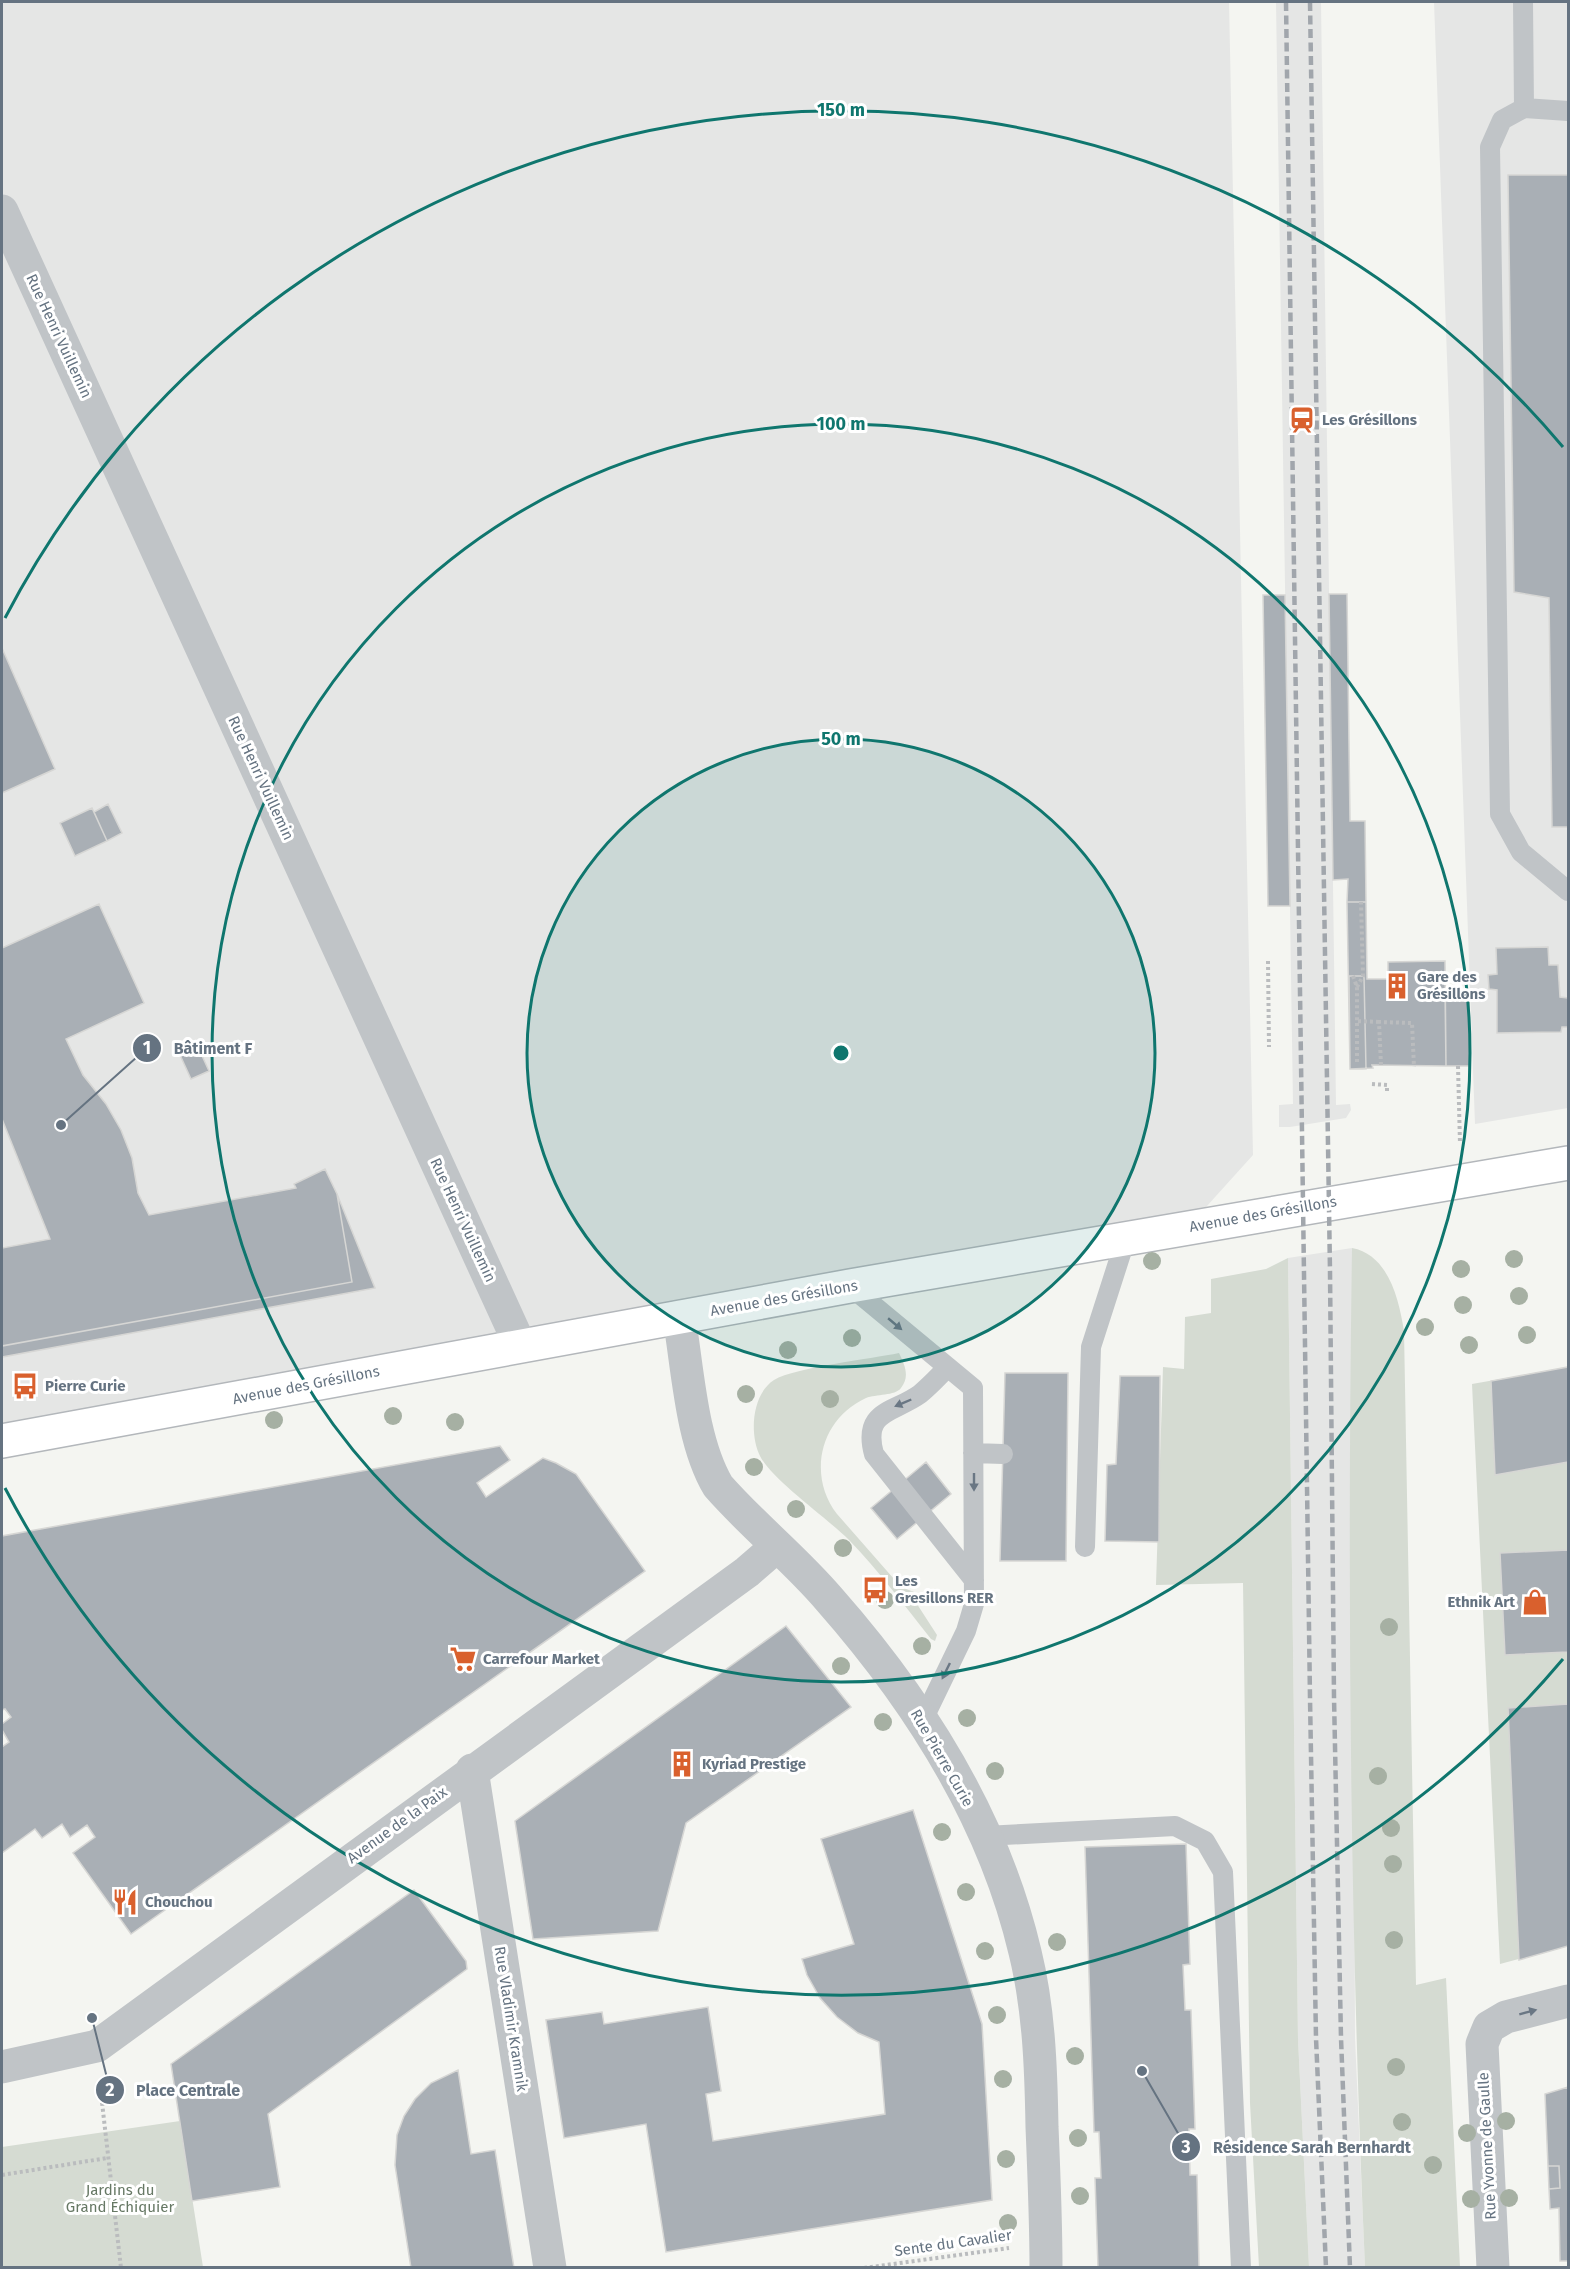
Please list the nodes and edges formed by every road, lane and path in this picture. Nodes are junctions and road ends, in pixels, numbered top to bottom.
1 (1523, 2) edge
2 (1524, 108) junction
3 (1569, 111) edge
4 (2, 211) edge
5 (1569, 891) edge
6 (1362, 902) dead end
7 (1268, 961) dead end
8 (1353, 976) dead end
9 (1357, 987) junction
10 (1358, 1021) junction
11 (1379, 1022) junction
12 (1269, 1047) dead end
13 (1358, 1062) dead end
14 (1381, 1065) dead end
15 (1458, 1066) dead end
16 (1414, 1067) dead end
17 (1372, 1084) dead end
18 (1387, 1092) dead end
19 (1569, 1163) edge
20 (1462, 1181) junction
21 (1126, 1238) junction
22 (850, 1286) junction
23 (679, 1317) junction
24 (520, 1345) junction
25 (948, 1367) junction
26 (2, 1441) edge
27 (973, 1453) junction
28 (1003, 1454) dead end
29 (777, 1546) junction
30 (1085, 1547) dead end
31 (974, 1580) junction
32 (923, 1720) junction
33 (472, 1770) junction
34 (985, 1836) junction
35 (1569, 2001) edge
36 (97, 2046) junction
37 (2, 2067) edge
38 (108, 2158) junction
39 (2, 2175) edge
40 (1046, 2255) edge
41 (122, 2268) edge
42 (550, 2268) edge
43 (864, 2268) edge
44 (1241, 2268) edge
45 (1493, 2268) edge

1 - 2 lane
2 - 3 lane
2 - 5 lane
4 - 24 street, Rue Henri Vuillemin
6 - 9 path
7 - 12 path
8 - 9 path
9 - 10 path
10 - 11 path
10 - 13 path
11 - 14 path
11 - 16 path
15 - 20 path
17 - 18 path
19 - 20 main road, Avenue des Grésillons
20 - 21 main road, Avenue des Grésillons
21 - 22 main road, Avenue des Grésillons
21 - 30 lane
22 - 23 main road, Avenue des Grésillons
22 -> 25 lane
23 - 24 main road, Avenue des Grésillons
23 - 29 street, Rue Pierre Curie
24 - 26 main road, Avenue des Grésillons
25 - 27 lane
25 -> 31 lane
27 - 28 lane
27 -> 31 lane
29 - 32 street, Rue Pierre Curie
29 - 33 street, Avenue de la Paix
31 -> 32 lane
32 - 34 street, Rue Pierre Curie
33 - 36 street, Avenue de la Paix
33 - 42 street, Rue Vladimir Kramnik
34 - 40 street, Rue Pierre Curie
34 - 44 lane
45 -> 35 street, Rue Yvonne de Gaulle
36 - 37 street, Avenue de la Paix
36 - 38 path
38 - 39 path
38 - 41 path
40 - 43 path, Sente du Cavalier

